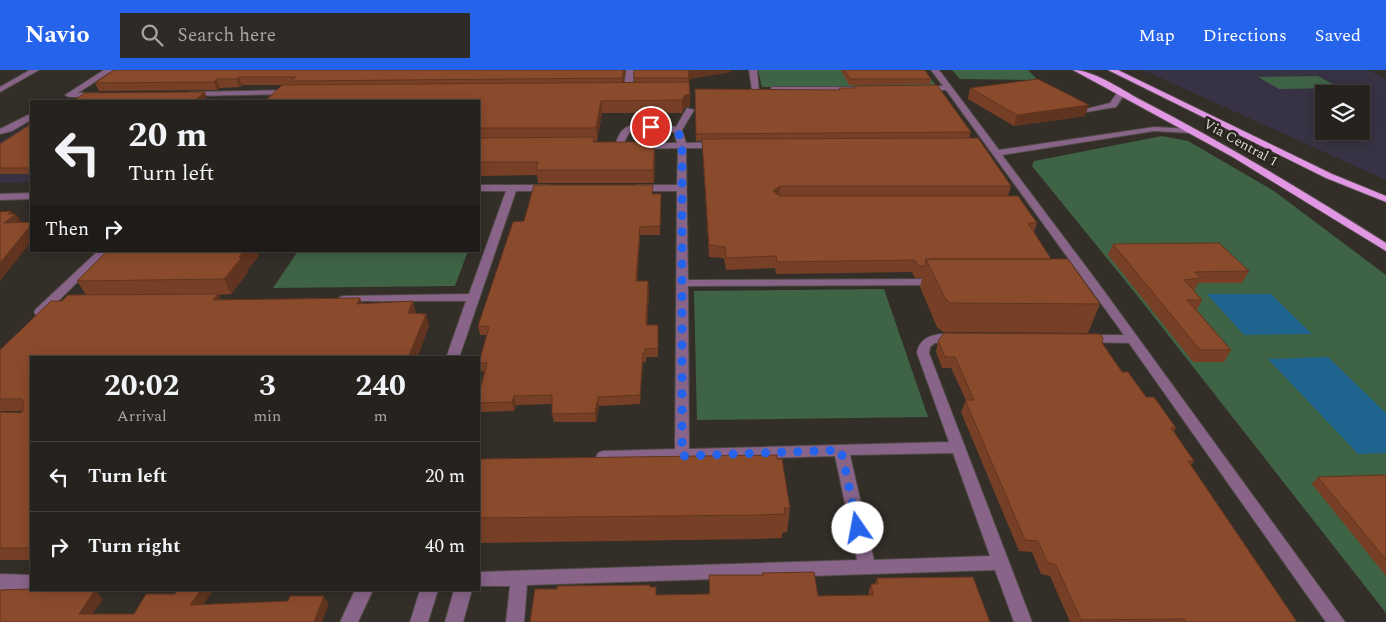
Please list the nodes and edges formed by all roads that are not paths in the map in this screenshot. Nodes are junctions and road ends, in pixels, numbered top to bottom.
1 (35, 70) edge
2 (109, 70) edge
3 (630, 70) edge
4 (753, 70) edge
5 (936, 70) edge
6 (1077, 70) edge
7 (1112, 70) edge
8 (1127, 77) junction
9 (910, 88) edge
10 (948, 88) junction
11 (862, 89) edge
12 (0, 90) edge
13 (618, 90) edge
14 (628, 90) junction
15 (637, 90) edge
16 (748, 90) edge
17 (756, 90) junction
18 (297, 92) edge
19 (1122, 92) junction
20 (268, 93) junction
21 (180, 94) edge
22 (102, 95) edge
23 (260, 100) edge
24 (690, 110) dead end
25 (1086, 110) edge
26 (1167, 117) junction
27 (30, 118) edge
28 (1154, 129) junction
29 (678, 130) junction
30 (1191, 131) junction
31 (0, 132) edge
32 (732, 145) edge
33 (608, 146) edge
34 (618, 146) junction
35 (682, 146) junction
36 (987, 147) junction
37 (480, 188) edge
38 (512, 188) junction
39 (560, 188) edge
40 (626, 188) edge
41 (683, 188) junction
42 (30, 196) edge
43 (0, 197) edge
44 (1386, 199) edge
45 (1354, 227) junction
46 (1386, 248) edge
47 (103, 252) edge
48 (1386, 256) edge
49 (952, 282) edge
50 (682, 283) junction
51 (474, 297) junction
52 (336, 299) edge
53 (51, 302) junction
54 (71, 302) edge
55 (29, 323) edge
56 (967, 339) edge
57 (1074, 339) edge
58 (1132, 339) junction
59 (453, 356) edge
60 (958, 447) junction
61 (841, 450) junction
62 (682, 456) junction
63 (585, 458) edge
64 (1000, 563) junction
65 (867, 566) junction
66 (519, 577) junction
67 (480, 579) edge
68 (0, 582) edge
69 (30, 582) edge
70 (364, 591) edge
71 (428, 591) edge
72 (463, 591) edge
73 (349, 622) edge
74 (419, 622) edge
75 (454, 622) edge
76 (514, 622) edge
77 (1023, 622) edge
78 (1336, 622) edge

1 - 12 street
2 - 22 street
3 - 14 street
4 - 17 street
5 - 10 street
6 - 19 main road, Via Central 1
7 - 8 main road, Via Central 1
8 - 19 main road
8 - 44 main road, Via Central 1
9 - 10 street
10 - 36 street
11 - 17 street
13 - 14 street
14 - 15 street
16 - 17 street
18 - 20 street
19 - 25 street
19 - 26 main road, Via Central 1
20 - 21 street
20 - 23 street
24 - 29 street
26 - 28 street
26 - 30 main road, Via Central 1
27 - 31 street
28 - 30 street
28 - 36 street
29 - 34 street
29 - 35 street
30 - 45 main road, Via Central 1
32 - 35 street
33 - 34 street
34 - 35 street
35 - 41 street
36 - 58 street
37 - 38 street
38 - 39 street
38 - 51 street
40 - 41 street
41 - 50 street
42 - 43 street
45 - 46 main road, Via Central 1
45 - 48 main road
47 - 53 street
49 - 50 street
50 - 62 street
51 - 52 street
51 - 59 street
53 - 54 street
53 - 55 street
56 - 60 street
57 - 58 street
58 - 78 street
60 - 61 street
60 - 64 street
61 - 62 street
61 - 65 street
62 - 63 street
64 - 65 street
64 - 77 street
65 - 66 street
66 - 67 street
66 - 76 street
68 - 69 street
70 - 73 street
71 - 74 street
72 - 75 street

